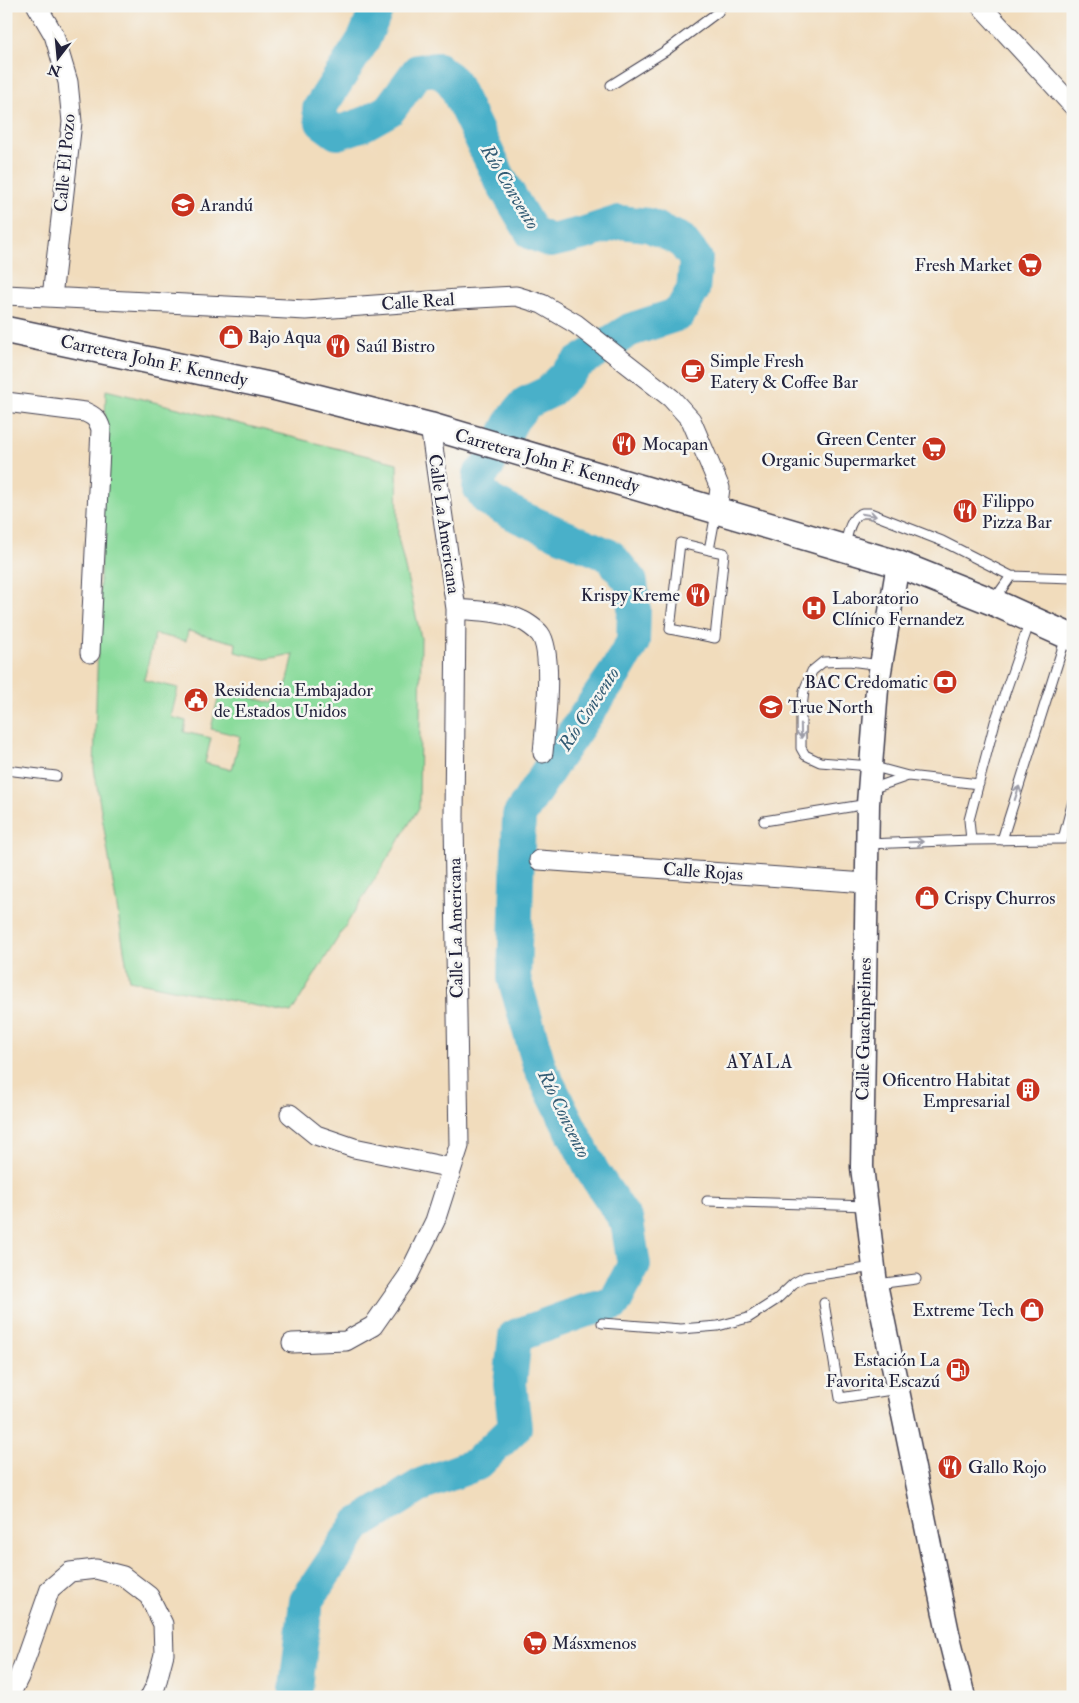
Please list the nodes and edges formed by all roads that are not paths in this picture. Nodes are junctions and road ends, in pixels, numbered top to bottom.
1 (37, 6) edge
2 (721, 6) edge
3 (981, 6) edge
4 (611, 85) dead end
5 (1073, 106) edge
6 (6, 294) edge
7 (52, 297) junction
8 (6, 330) edge
9 (6, 402) edge
10 (430, 426) junction
11 (717, 511) junction
12 (844, 548) junction
13 (709, 550) junction
14 (898, 564) junction
15 (1011, 576) junction
16 (1073, 578) edge
17 (993, 602) junction
18 (456, 609) junction
19 (1030, 619) junction
20 (1070, 637) edge
21 (90, 652) dead end
22 (881, 665) junction
23 (543, 753) dead end
24 (871, 766) junction
25 (6, 770) edge
26 (56, 776) dead end
27 (908, 776) junction
28 (979, 784) junction
29 (869, 797) junction
30 (1073, 802) edge
31 (764, 822) dead end
32 (971, 840) junction
33 (1002, 840) junction
34 (867, 844) junction
35 (540, 860) dead end
36 (866, 883) junction
37 (290, 1114) dead end
38 (452, 1168) junction
39 (707, 1201) dead end
40 (867, 1206) junction
41 (875, 1275) junction
42 (916, 1279) dead end
43 (824, 1303) dead end
44 (602, 1323) dead end
45 (292, 1343) dead end
46 (898, 1389) junction
47 (9, 1697) edge
48 (150, 1697) edge
49 (964, 1697) edge

1 - 7 street, Calle El Pozo
2 - 4 lane
3 - 5 street
6 - 7 street, Calle Real
7 - 11 street, Calle Real
8 - 10 main road, Carretera John F. Kennedy
9 - 21 street
10 - 11 main road, Carretera John F. Kennedy
10 - 18 street, Calle La Americana
11 - 12 main road, Carretera John F. Kennedy
11 - 13 lane
12 - 14 main road, Carretera John F. Kennedy
12 -> 15 lane
13 - 13 lane
14 - 17 main road, Carretera John F. Kennedy
14 - 22 street, Calle Guachipelines
15 - 16 lane
15 - 17 lane
17 - 19 main road, Carretera John F. Kennedy
18 - 23 street
18 - 38 street, Calle La Americana
19 - 20 main road, Carretera John F. Kennedy
19 - 28 lane
33 -> 20 lane
22 - 24 street, Calle Guachipelines
22 -> 24 lane
24 - 27 lane
24 - 29 street, Calle Guachipelines
25 - 26 lane
27 - 28 lane
27 - 29 lane
28 - 32 lane
29 - 31 lane
29 - 34 street, Calle Guachipelines
30 - 33 lane
32 - 33 lane
34 -> 32 lane
34 - 36 street, Calle Guachipelines
35 - 36 street, Calle Rojas
36 - 40 street, Calle Guachipelines
37 - 38 street
38 - 45 street, Calle La Americana
39 - 40 lane
40 - 41 street, Calle Guachipelines
41 - 42 lane
41 - 44 lane
41 - 46 street, Calle Guachipelines
43 - 46 lane
46 - 49 street, Calle Guachipelines
47 - 48 street

